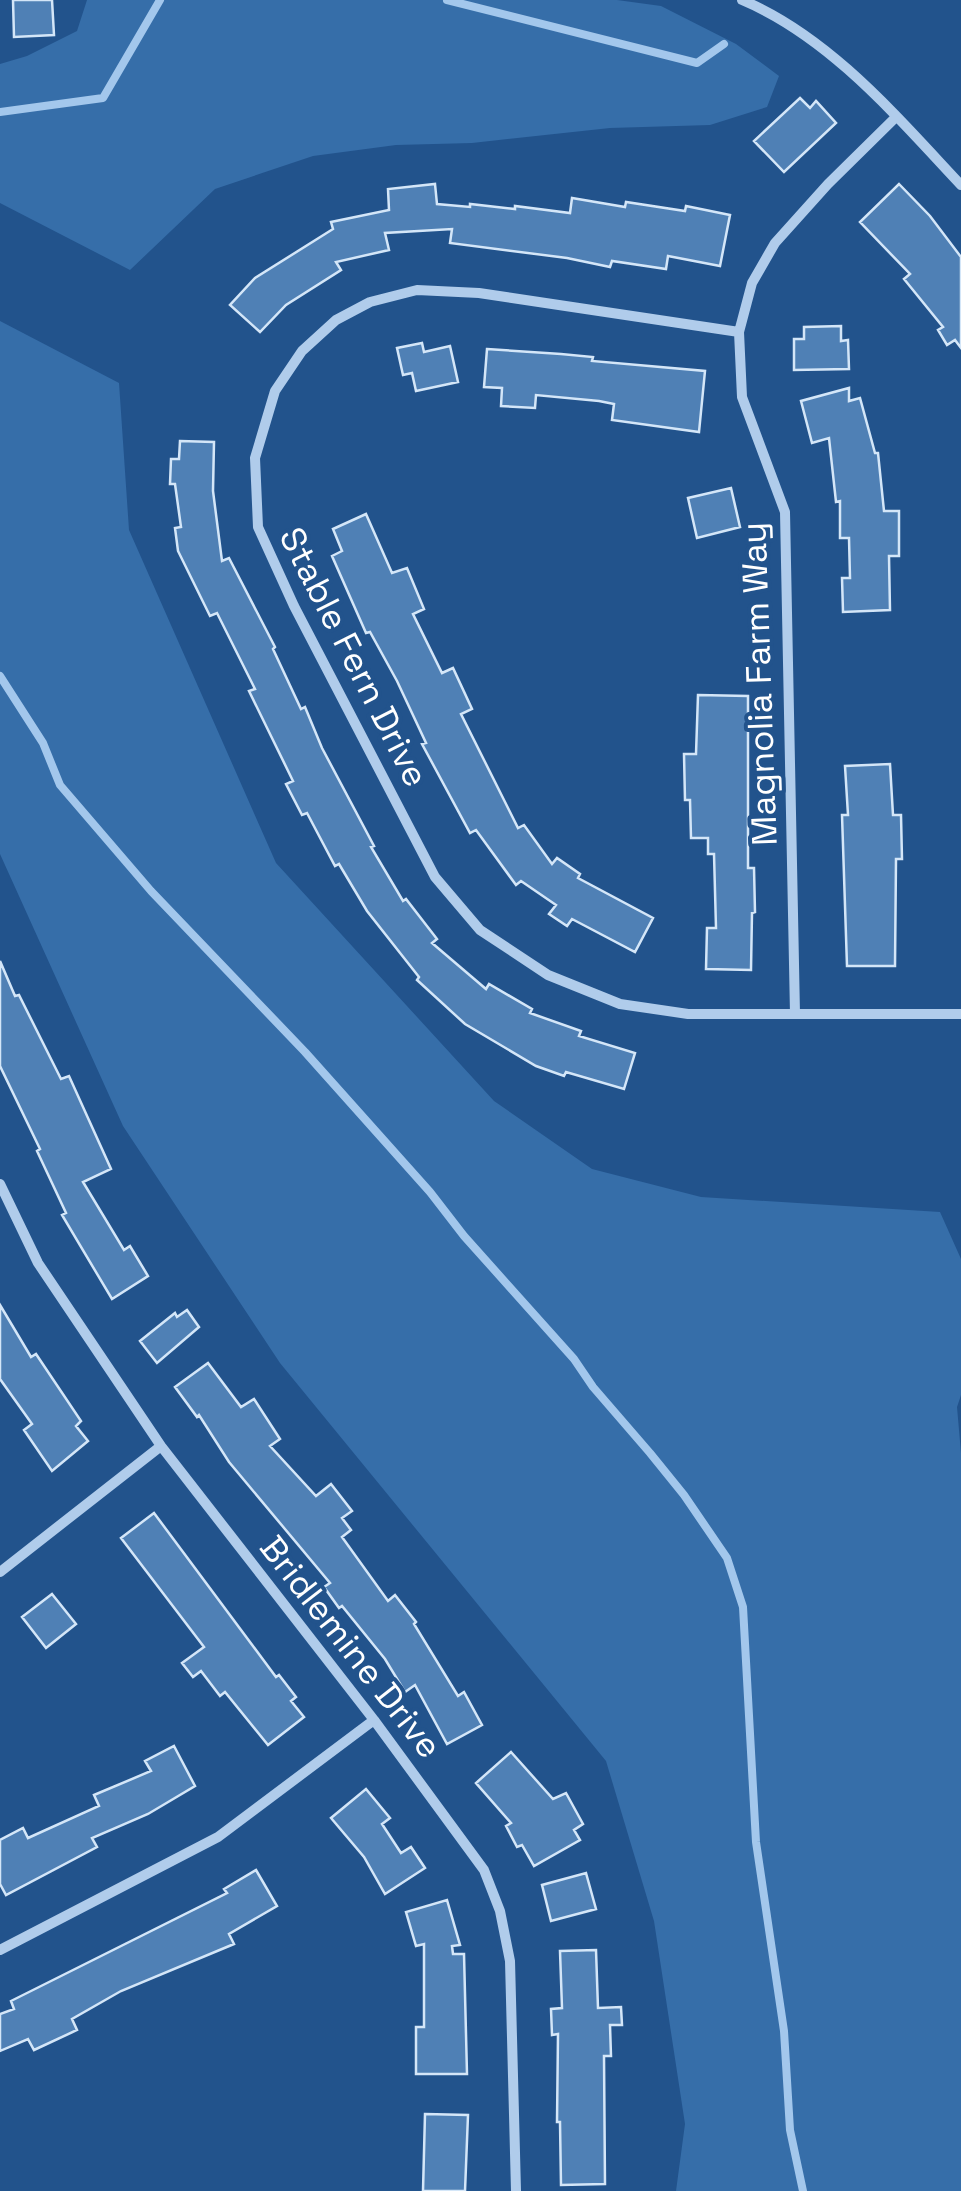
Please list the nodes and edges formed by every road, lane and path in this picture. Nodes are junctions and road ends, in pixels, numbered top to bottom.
1 (742, 0) edge
2 (896, 117) junction
3 (961, 184) edge
4 (739, 332) junction
5 (795, 1014) junction
6 (961, 1014) edge
7 (0, 1184) edge
8 (161, 1446) junction
9 (0, 1572) edge
10 (374, 1720) junction
11 (0, 1950) edge
12 (516, 2191) edge

1 - 2 street
2 - 3 street
2 - 4 street, Magnolia Farm Way
4 - 5 street, Magnolia Farm Way
4 - 5 street, Stable Fern Drive
5 - 6 street, Stable Fern Drive
7 - 8 street, Bridlemine Drive
8 - 9 street
8 - 10 street, Bridlemine Drive
10 - 11 street
10 - 12 street, Bridlemine Drive

